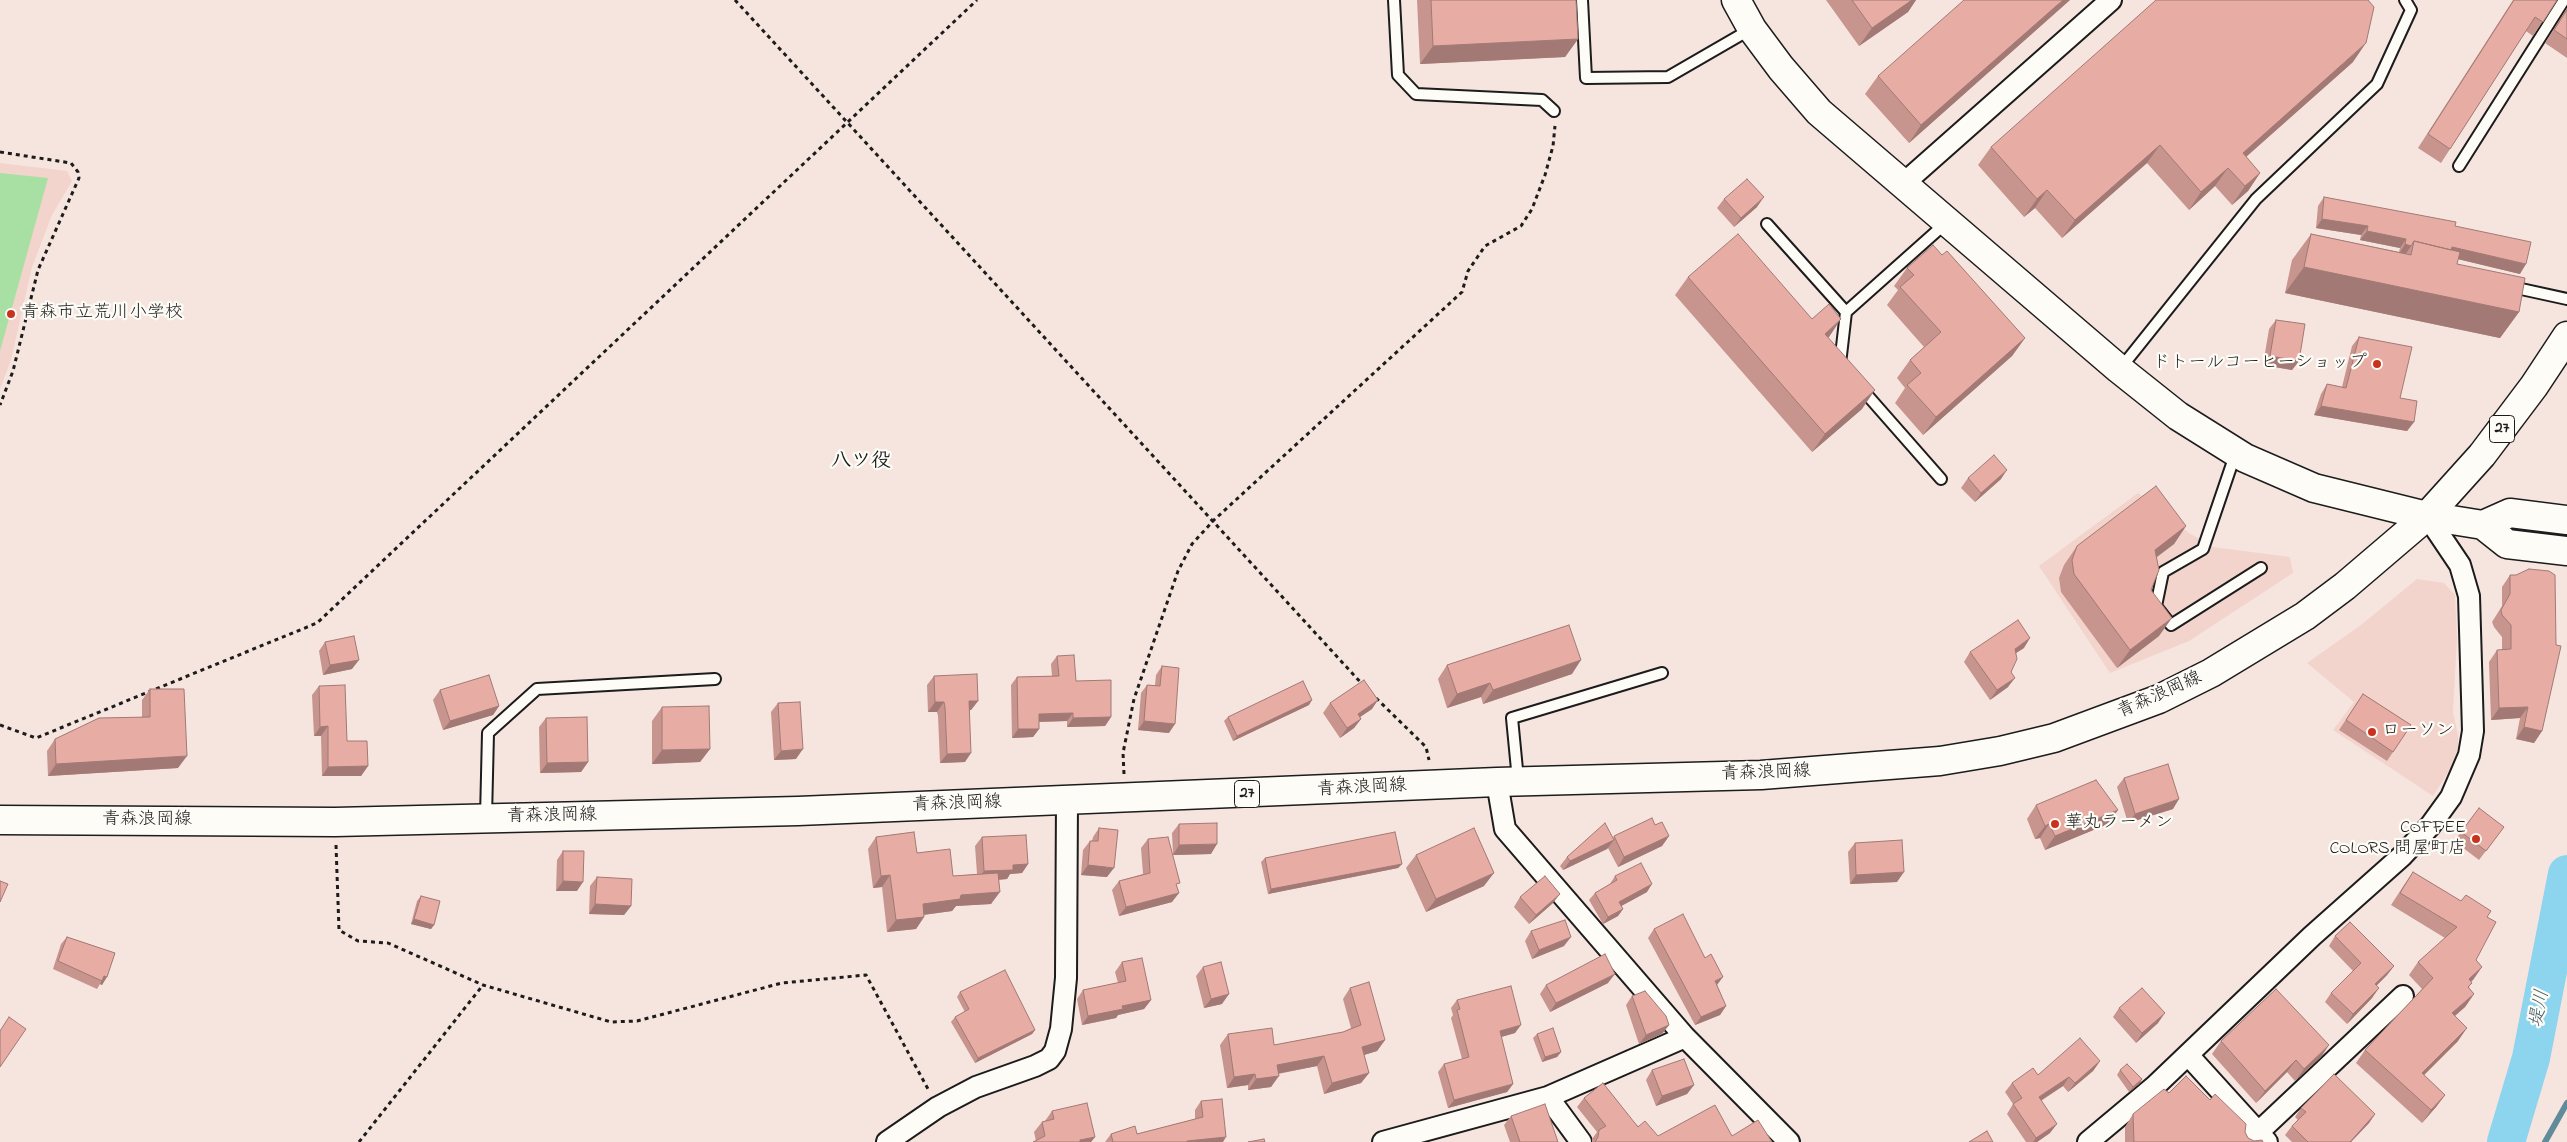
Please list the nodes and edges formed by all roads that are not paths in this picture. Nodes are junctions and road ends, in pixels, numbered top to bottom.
1 (1394, 0) edge
2 (1582, 0) edge
3 (1736, 0) edge
4 (2111, 0) edge
5 (2405, 0) edge
6 (2564, 0) edge
7 (1752, 28) junction
8 (1554, 111) road end
9 (2459, 166) dead end
10 (1902, 185) junction
11 (1947, 222) junction
12 (1766, 224) dead end
13 (2501, 284) edge
14 (2567, 299) edge
15 (1846, 312) junction
16 (2567, 336) edge
17 (2119, 369) junction
18 (2236, 452) junction
19 (1941, 479) dead end
20 (2427, 516) junction
21 (2567, 520) edge
22 (2483, 525) junction
23 (2567, 551) edge
24 (2261, 568) dead end
25 (1662, 673) dead end
26 (715, 679) dead end
27 (1508, 782) junction
28 (1068, 801) junction
29 (486, 818) junction
30 (0, 820) edge
31 (2403, 996) dead end
32 (1685, 1037) junction
33 (2188, 1055) junction
34 (1548, 1097) junction
35 (2257, 1139) edge
36 (887, 1142) edge
37 (1383, 1142) edge
38 (1581, 1142) edge
39 (1789, 1142) edge
40 (2088, 1142) edge

1 - 8 lane
2 - 7 lane
3 - 7 main road
4 - 10 street
5 - 17 lane
6 - 9 lane
7 - 10 main road
10 - 11 main road
11 - 15 lane
11 - 17 main road
12 - 15 lane
13 - 14 lane
15 - 19 lane
16 - 20 main road, 青森浪岡線 / 27
17 - 18 main road
18 - 20 main road
18 - 24 lane
20 - 22 main road
20 - 27 main road, 青森浪岡線 / 27
20 - 33 street
21 - 22 main road
22 - 23 main road
25 - 27 lane
26 - 29 lane
27 - 28 main road, 青森浪岡線 / 27
27 - 32 street
28 - 29 main road, 青森浪岡線 / 27
28 - 36 street
29 - 30 main road, 青森浪岡線 / 27
31 - 35 street
32 - 34 street
32 - 39 street
33 - 35 street
33 - 40 street
34 - 37 street
34 - 38 street

